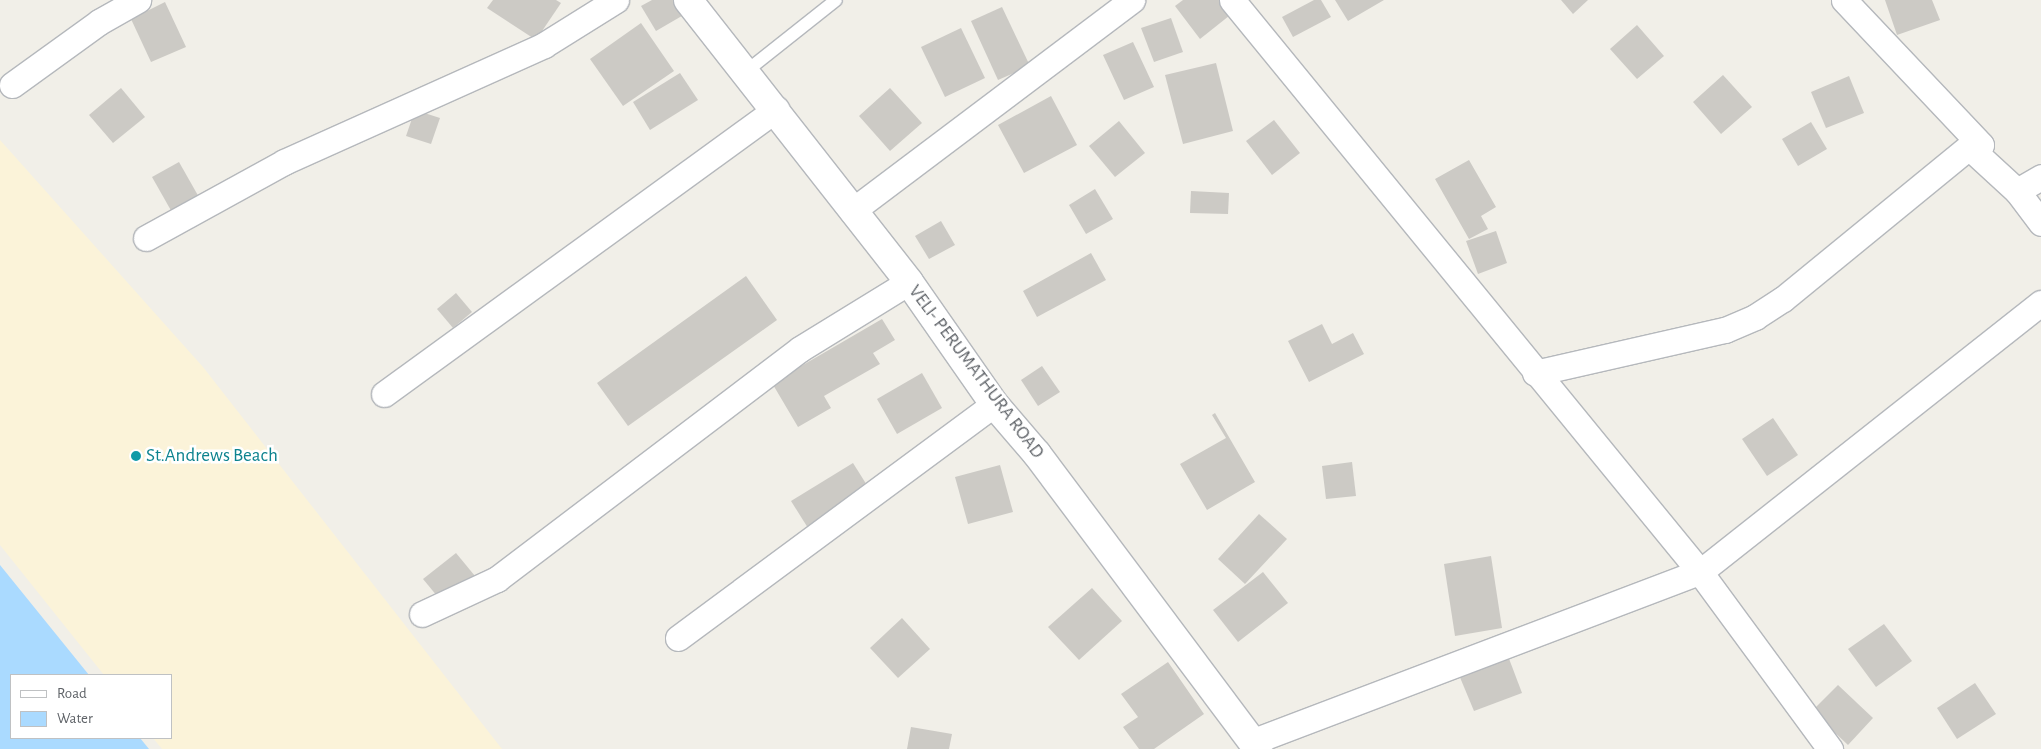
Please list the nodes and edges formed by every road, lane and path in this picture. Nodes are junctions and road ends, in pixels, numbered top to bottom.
1 (138, 0) edge
2 (616, 0) edge
3 (688, 0) edge
4 (836, 0) edge
5 (1132, 0) edge
6 (1232, 0) edge
7 (1844, 0) edge
8 (744, 74) junction
9 (12, 85) dead end
10 (776, 109) junction
11 (1969, 147) junction
12 (2041, 177) edge
13 (2017, 191) junction
14 (852, 211) junction
15 (2041, 223) edge
16 (146, 238) dead end
17 (910, 282) junction
18 (2041, 303) edge
19 (1535, 373) junction
20 (384, 394) dead end
21 (994, 404) junction
22 (1700, 572) junction
23 (422, 614) dead end
24 (678, 638) dead end
25 (1256, 745) edge
26 (1830, 749) edge

1 - 9 street
2 - 16 street
3 - 8 main road, VELI- PERUMATHURA ROAD
4 - 8 lane
5 - 14 street
6 - 19 street
7 - 11 street
8 - 10 main road, VELI- PERUMATHURA ROAD
10 - 14 main road, VELI- PERUMATHURA ROAD
10 - 20 street
11 - 13 street
11 - 19 street
12 - 13 street
13 - 15 street
14 - 17 main road, VELI- PERUMATHURA ROAD
17 - 21 main road, VELI- PERUMATHURA ROAD
17 - 23 street
18 - 22 street
19 - 22 street
21 - 24 street
21 - 25 main road, VELI- PERUMATHURA ROAD
22 - 25 street
22 - 26 street

